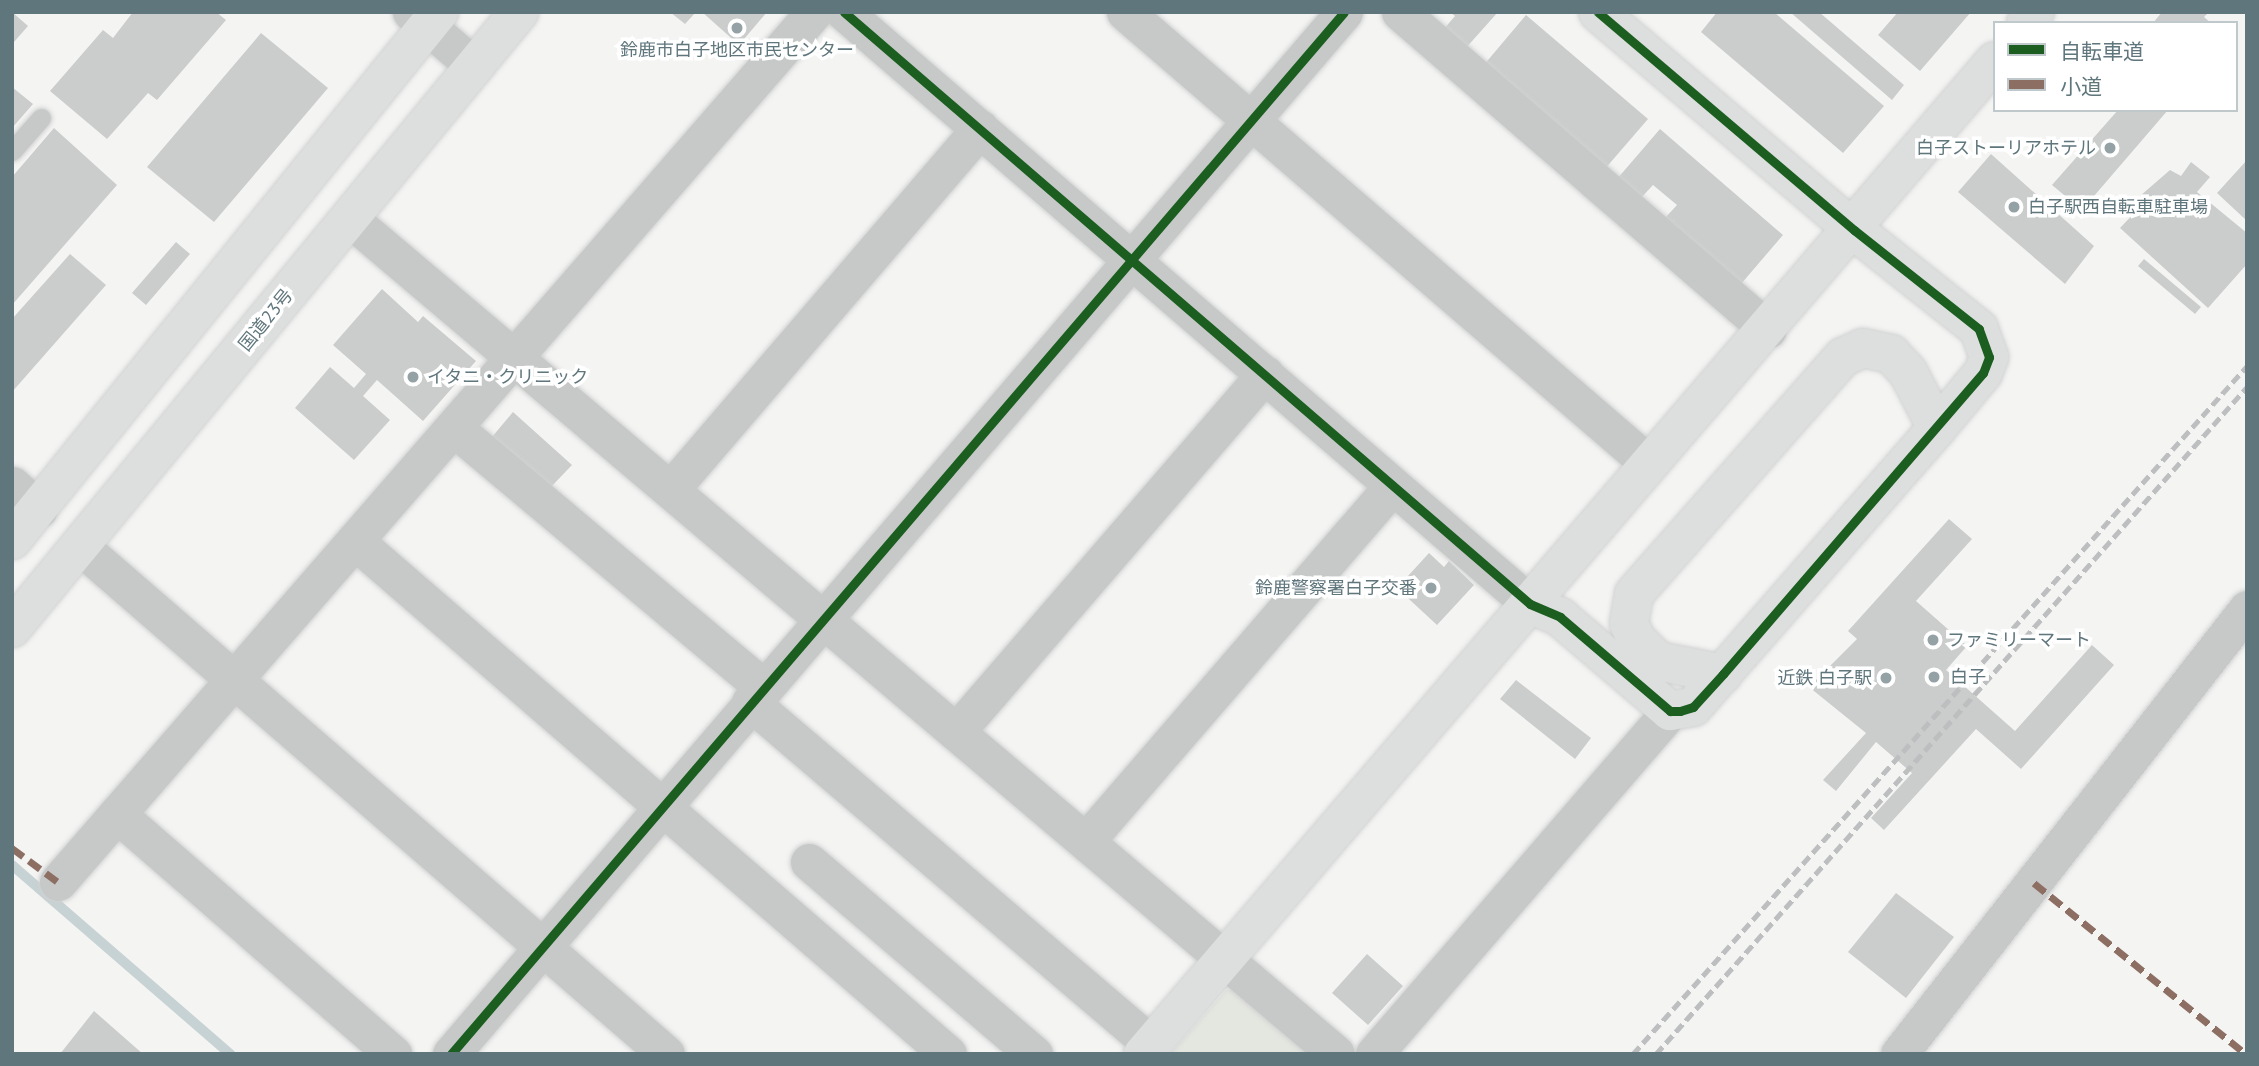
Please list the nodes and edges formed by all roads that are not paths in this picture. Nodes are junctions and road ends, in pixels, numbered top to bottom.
1 (519, 12) edge
2 (814, 12) edge
3 (844, 12) edge
4 (1125, 12) edge
5 (1344, 12) edge
6 (1400, 12) edge
7 (1598, 12) edge
8 (426, 17) edge
9 (1993, 63) edge
10 (474, 66) junction
11 (41, 118) dead end
12 (1251, 121) junction
13 (980, 128) junction
14 (12, 151) edge
15 (349, 218) junction
16 (1854, 230) junction
17 (1134, 259) junction
18 (1768, 330) junction
19 (514, 359) junction
20 (1265, 374) junction
21 (454, 428) junction
22 (1937, 428) junction
23 (1648, 463) junction
24 (1392, 486) junction
25 (671, 489) junction
26 (26, 497) edge
27 (12, 540) edge
28 (355, 541) junction
29 (81, 547) junction
30 (1530, 604) junction
31 (2247, 609) edge
32 (821, 620) junction
33 (12, 628) edge
34 (1723, 674) junction
35 (235, 682) junction
36 (757, 695) junction
37 (1670, 710) junction
38 (956, 732) junction
39 (662, 806) junction
40 (117, 814) junction
41 (1086, 841) junction
42 (809, 862) dead end
43 (58, 882) dead end
44 (541, 948) junction
45 (1225, 959) junction
46 (1147, 1049) edge
47 (393, 1054) edge
48 (451, 1054) edge
49 (666, 1054) edge
50 (948, 1054) edge
51 (1034, 1054) edge
52 (1336, 1054) edge
53 (1374, 1054) edge
54 (1899, 1054) edge

1 - 10 main road, 国道23号
2 - 19 street
3 - 13 street
4 - 12 street
5 - 12 street
6 - 18 street
7 - 16 main road
8 - 10 street
8 - 26 main road
9 - 16 main road
10 - 15 main road, 国道23号
11 - 14 lane
12 - 17 street
12 - 23 street
13 - 17 street
13 - 25 street
15 - 19 street
15 - 29 main road, 国道23号
16 - 18 main road
16 - 22 main road
17 - 20 street
17 - 32 street
18 - 23 main road
19 - 21 street
19 - 25 street
20 - 24 street
20 - 38 street
21 - 28 street
21 - 36 street
22 - 34 main road
22 - 34 main road
23 - 30 main road
24 - 30 street
24 - 41 street
25 - 32 street
26 - 27 main road
28 - 35 street
28 - 39 street
29 - 33 main road, 国道23号
29 - 35 street
30 - 37 main road
30 - 45 main road
31 - 54 street
32 - 36 street
32 - 38 street
34 - 37 main road
35 - 40 street
35 - 44 street
36 - 39 street
36 - 46 street
37 - 53 street
38 - 41 street
39 - 44 street
39 - 50 street
40 - 43 street
40 - 47 street
41 - 45 street
42 - 51 street
44 - 48 street
44 - 49 street
45 - 46 main road
45 - 52 street

